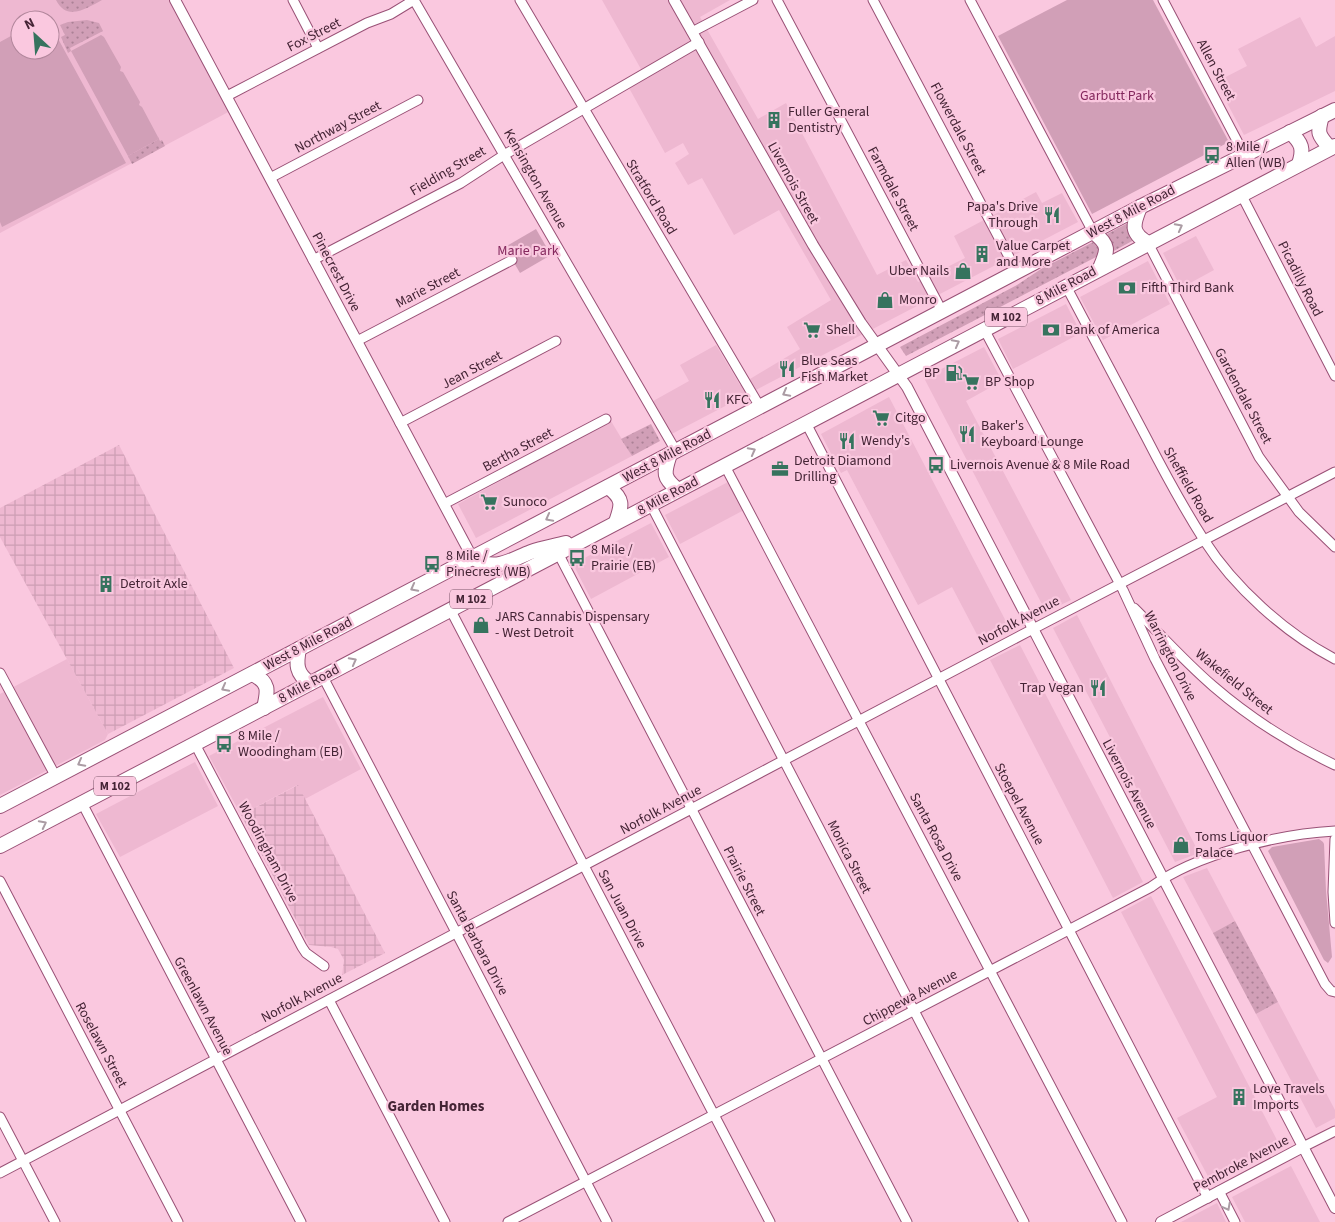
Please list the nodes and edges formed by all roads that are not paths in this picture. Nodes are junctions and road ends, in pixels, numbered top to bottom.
1 (175, 0) edge
2 (293, 0) edge
3 (414, 0) edge
4 (520, 0) edge
5 (674, 0) edge
6 (753, 0) edge
7 (777, 0) edge
8 (873, 0) edge
9 (970, 0) edge
10 (1163, 0) edge
11 (692, 32) junction
12 (698, 42) junction
13 (318, 48) junction
14 (227, 96) junction
15 (418, 100) dead end
16 (584, 109) junction
17 (1329, 113) edge
18 (1290, 132) junction
19 (1333, 151) edge
20 (1244, 154) junction
21 (504, 155) junction
22 (1299, 164) junction
23 (270, 178) junction
24 (1241, 194) junction
25 (1140, 207) junction
26 (1092, 232) junction
27 (1148, 243) junction
28 (314, 260) junction
29 (512, 260) dead end
30 (1100, 268) junction
31 (1018, 272) junction
32 (1066, 286) junction
33 (942, 311) junction
34 (984, 329) junction
35 (357, 342) junction
36 (556, 342) dead end
37 (876, 345) junction
38 (898, 374) junction
39 (1335, 376) edge
40 (760, 407) junction
41 (606, 419) dead end
42 (400, 423) junction
43 (806, 423) junction
44 (673, 453) junction
45 (726, 466) junction
46 (1335, 472) edge
47 (608, 487) junction
48 (678, 490) junction
49 (1287, 497) junction
50 (444, 504) junction
51 (651, 505) junction
52 (616, 522) junction
53 (589, 537) junction
54 (1204, 540) junction
55 (1335, 547) edge
56 (558, 553) junction
57 (472, 557) junction
58 (1119, 585) junction
59 (1128, 602) junction
60 (450, 609) junction
61 (1033, 629) junction
62 (299, 649) junction
63 (1335, 659) edge
64 (0, 672) edge
65 (252, 674) junction
66 (317, 680) junction
67 (938, 680) junction
68 (264, 708) junction
69 (860, 721) junction
70 (195, 744) junction
71 (784, 761) junction
72 (1335, 766) edge
73 (56, 777) junction
74 (82, 804) junction
75 (0, 806) edge
76 (691, 809) junction
77 (1335, 831) edge
78 (1335, 839) edge
79 (1252, 845) junction
80 (0, 846) edge
81 (584, 866) junction
82 (1163, 878) junction
83 (0, 881) edge
84 (1335, 923) edge
85 (1069, 930) junction
86 (456, 932) junction
87 (324, 966) dead end
88 (991, 971) junction
89 (1335, 992) edge
90 (329, 1000) junction
91 (914, 1011) junction
92 (216, 1060) junction
93 (822, 1060) junction
94 (120, 1111) junction
95 (714, 1116) junction
96 (0, 1117) edge
97 (1335, 1131) edge
98 (1303, 1147) junction
99 (23, 1162) junction
100 (0, 1173) edge
101 (586, 1181) junction
102 (1219, 1191) junction
103 (1208, 1198) junction
104 (1335, 1208) edge
105 (55, 1222) edge
106 (178, 1222) edge
107 (301, 1222) edge
108 (445, 1222) edge
109 (508, 1222) edge
110 (607, 1222) edge
111 (770, 1222) edge
112 (907, 1222) edge
113 (1024, 1222) edge
114 (1122, 1222) edge
115 (1160, 1222) edge
116 (1235, 1222) edge

1 - 14 street, Pinecrest Drive
2 - 13 street
3 - 13 street, Fox Street
3 - 21 street, Kensington Avenue
4 - 16 street, Stratford Road
5 - 11 street, Livernois Street
6 - 11 street
7 - 33 street, Farmdale Street
8 - 31 street, Flowerdale Street
9 - 26 street
10 - 20 street, Allen Street
11 - 12 street, Livernois Street
12 - 16 street, Fielding Street
12 - 37 street, Livernois Street
13 - 14 street, Fox Street
14 - 23 street, Pinecrest Drive
15 - 23 street, Northway Street
16 - 21 street, Fielding Street
16 - 40 street, Stratford Road
17 - 18 highway, West 8 Mile Road / M 102
17 - 19 highway
18 - 20 highway, West 8 Mile Road / M 102
18 - 22 highway
19 - 22 highway, 8 Mile Road / M 102
20 - 25 highway, West 8 Mile Road / M 102
21 - 28 street, Fielding Street
21 - 44 street, Kensington Avenue
22 - 24 highway, 8 Mile Road / M 102
23 - 28 street, Pinecrest Drive
27 -> 24 highway, 8 Mile Road / M 102
24 - 39 street, Picadilly Road
25 - 26 highway, West 8 Mile Road / M 102
25 - 27 highway
26 - 30 highway
26 - 31 highway, West 8 Mile Road / M 102
27 - 30 highway, 8 Mile Road / M 102
27 - 49 street, Gardendale Street
28 - 35 street, Pinecrest Drive
29 - 35 street, Marie Street
30 - 32 highway, 8 Mile Road / M 102
31 - 33 highway, West 8 Mile Road / M 102
32 - 34 highway, 8 Mile Road / M 102
32 - 54 street, Sheffield Road
33 - 37 highway, West 8 Mile Road / M 102
38 -> 34 highway, 8 Mile Road / M 102
34 - 58 street, Warrington Drive
35 - 42 street, Pinecrest Drive
36 - 42 street, Jean Street
37 - 38 street, Livernois Street
37 -> 40 highway, West 8 Mile Road / M 102
38 - 43 highway, 8 Mile Road / M 102
38 - 61 street, Livernois Avenue
40 - 44 highway, West 8 Mile Road / M 102
41 - 50 street, Bertha Street
42 - 50 street, Pinecrest Drive
45 -> 43 highway, 8 Mile Road / M 102
43 - 67 street, Stoepel Avenue
44 - 47 highway, West 8 Mile Road / M 102
44 - 48 highway
45 - 48 highway, 8 Mile Road / M 102
45 - 69 street, Santa Rosa Drive
46 - 49 street, Norfolk Avenue
47 - 52 highway
47 -> 57 highway, West 8 Mile Road / M 102
48 - 51 highway, 8 Mile Road / M 102
49 - 54 street, Norfolk Avenue
49 - 55 street, Gardendale Street
50 - 57 street, Pinecrest Drive
51 - 52 highway, 8 Mile Road / M 102
51 - 71 street, Monica Street
52 - 53 highway, 8 Mile Road / M 102
53 - 56 highway, 8 Mile Road / M 102
53 - 57 highway
54 - 58 street, Norfolk Avenue
54 - 63 street, Sheffield Road
56 - 60 highway, 8 Mile Road / M 102
56 - 76 street, Prairie Street
57 -> 62 highway, West 8 Mile Road / M 102
58 - 59 street, Warrington Drive
58 - 61 street, Norfolk Avenue
59 - 72 street, Wakefield Street
59 - 79 street, Warrington Drive
66 -> 60 highway, 8 Mile Road / M 102
60 - 81 street, San Juan Drive
61 - 67 street, Norfolk Avenue
61 - 82 street, Livernois Avenue
62 - 65 highway, West 8 Mile Road / M 102
62 - 66 highway
64 - 73 street
65 - 68 highway
65 -> 73 highway, West 8 Mile Road / M 102
66 - 68 highway, 8 Mile Road / M 102
66 - 86 street, Santa Barbara Drive
67 - 69 street, Norfolk Avenue
67 - 85 street, Stoepel Avenue
68 - 70 highway, 8 Mile Road / M 102
69 - 71 street, Norfolk Avenue
69 - 88 street, Santa Rosa Drive
70 - 74 highway, 8 Mile Road / M 102
70 - 87 street, Woodingham Drive
71 - 76 street, Norfolk Avenue
71 - 91 street, Monica Street
73 - 75 highway, West 8 Mile Road / M 102
80 -> 74 highway, 8 Mile Road / M 102
74 - 92 street, Greenlawn Avenue
76 - 81 street, Norfolk Avenue
76 - 93 street, Prairie Street
77 - 79 street, Chippewa Avenue
78 - 84 street
79 - 82 street, Chippewa Avenue
79 - 89 street, Warrington Drive
81 - 86 street, Norfolk Avenue
81 - 95 street, San Juan Drive
82 - 85 street, Chippewa Avenue
82 - 98 street, Livernois Avenue
83 - 94 street, Roselawn Street
85 - 88 street, Chippewa Avenue
85 - 103 street, Stoepel Avenue
86 - 90 street, Norfolk Avenue
86 - 101 street, Santa Barbara Drive
88 - 91 street, Chippewa Avenue
88 - 114 street, Santa Rosa Drive
90 - 92 street, Norfolk Avenue
90 - 108 street
91 - 93 street, Chippewa Avenue
91 - 113 street, Monica Street
92 - 94 street, Norfolk Avenue
92 - 107 street, Greenlawn Avenue
93 - 95 street, Chippewa Avenue
93 - 112 street, Prairie Street
94 - 99 street, Norfolk Avenue
94 - 106 street, Roselawn Street
95 - 101 street, Chippewa Avenue
95 - 111 street, San Juan Drive
96 - 99 street
97 - 98 street, Pembroke Avenue
98 - 102 street, Pembroke Avenue
98 - 104 street, Livernois Avenue
99 - 100 street, Norfolk Avenue
99 - 105 street
101 - 109 street, Chippewa Avenue
101 - 110 street, Santa Barbara Drive
102 - 103 street, Pembroke Avenue
102 -> 116 street
103 - 115 street, Pembroke Avenue

